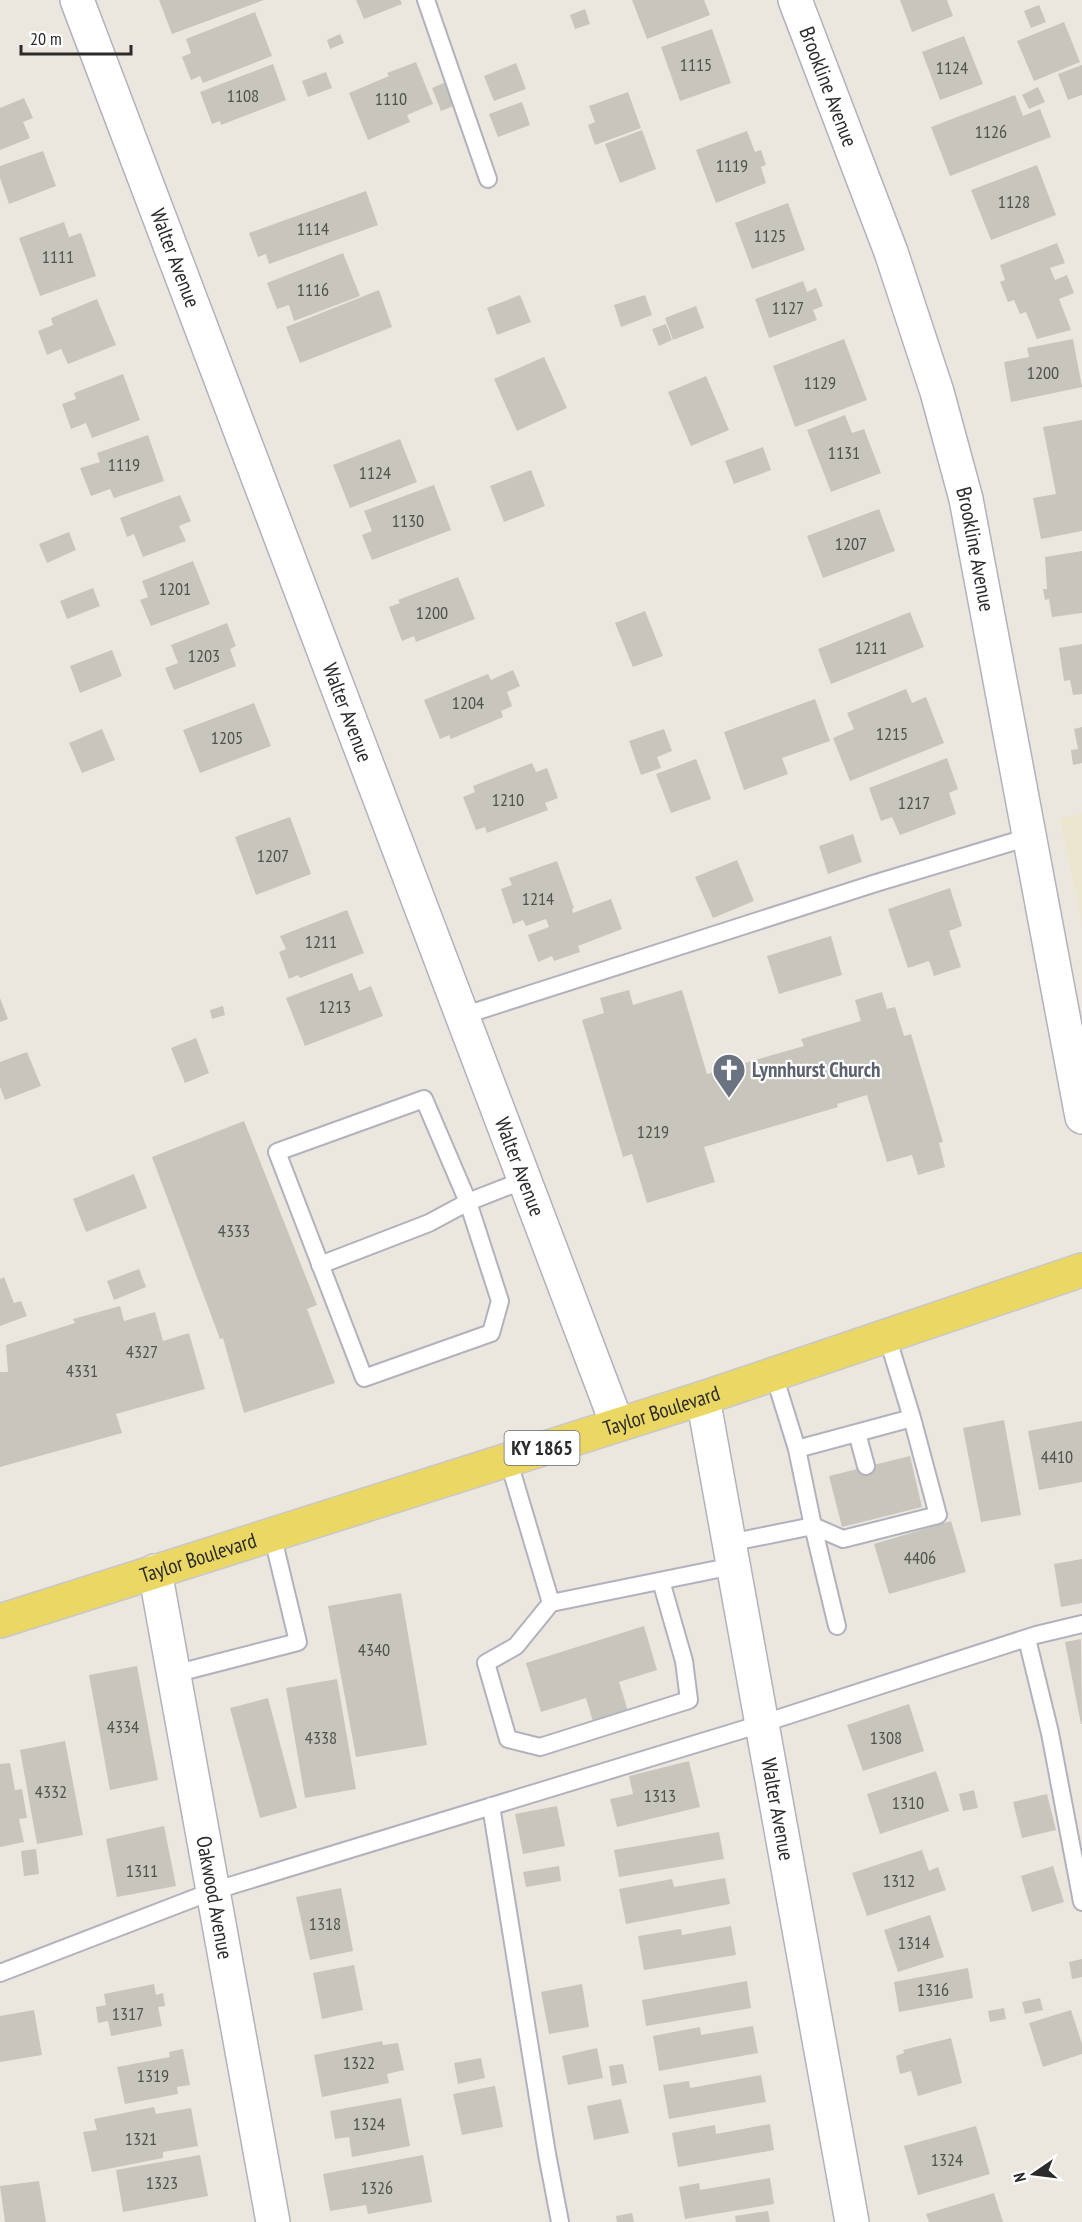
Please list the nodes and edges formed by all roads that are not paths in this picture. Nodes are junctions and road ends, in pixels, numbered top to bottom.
1 (77, 0) edge
2 (426, 0) edge
3 (795, 0) edge
4 (488, 179) dead end
5 (1029, 837) junction
6 (462, 1016) junction
7 (1082, 1117) edge
8 (524, 1180) junction
9 (468, 1202) junction
10 (320, 1265) junction
11 (1082, 1270) edge
12 (887, 1336) junction
13 (774, 1374) junction
14 (703, 1398) junction
15 (912, 1418) junction
16 (617, 1425) junction
17 (858, 1433) junction
18 (797, 1449) junction
19 (508, 1459) junction
20 (866, 1466) dead end
21 (813, 1526) junction
22 (272, 1534) junction
23 (731, 1555) junction
24 (155, 1571) junction
25 (661, 1581) junction
26 (551, 1603) junction
27 (0, 1621) edge
28 (1082, 1624) edge
29 (837, 1626) dead end
30 (1027, 1639) junction
31 (174, 1674) junction
32 (761, 1724) junction
33 (491, 1806) junction
34 (213, 1891) junction
35 (1082, 1902) edge
36 (0, 1973) edge
37 (273, 2222) edge
38 (560, 2222) edge
39 (852, 2222) edge

1 - 6 street, Walter Avenue
2 - 4 lane
3 - 5 street, Brookline Avenue
5 - 6 lane
5 - 7 street, Brookline Avenue
6 - 8 street, Walter Avenue
8 - 9 lane
8 - 16 street, Walter Avenue
9 - 10 lane
9 - 10 lane
9 - 10 lane
11 - 12 main road, Taylor Boulevard / KY 1865
12 - 13 main road, Taylor Boulevard / KY 1865
12 - 15 lane
13 - 14 main road, Taylor Boulevard / KY 1865
13 - 18 lane
14 - 16 main road, Taylor Boulevard / KY 1865
14 - 23 street, Walter Avenue
15 - 17 lane
15 - 21 lane
16 - 19 main road, Taylor Boulevard / KY 1865
17 - 18 lane
17 - 20 lane
18 - 21 lane
19 - 22 main road, Taylor Boulevard / KY 1865
19 - 26 lane
21 - 23 lane
21 - 29 lane
22 - 24 main road, Taylor Boulevard / KY 1865
22 - 31 lane
23 - 25 lane
23 - 32 street, Walter Avenue
24 - 27 main road, Taylor Boulevard / KY 1865
24 - 31 street, Oakwood Avenue
25 - 26 lane
25 - 26 lane
28 - 30 lane
30 - 32 lane
30 - 35 lane
31 - 34 street, Oakwood Avenue
32 - 33 lane
32 - 39 street, Walter Avenue
33 - 34 lane
33 - 38 lane
34 - 36 lane
34 - 37 street, Oakwood Avenue

